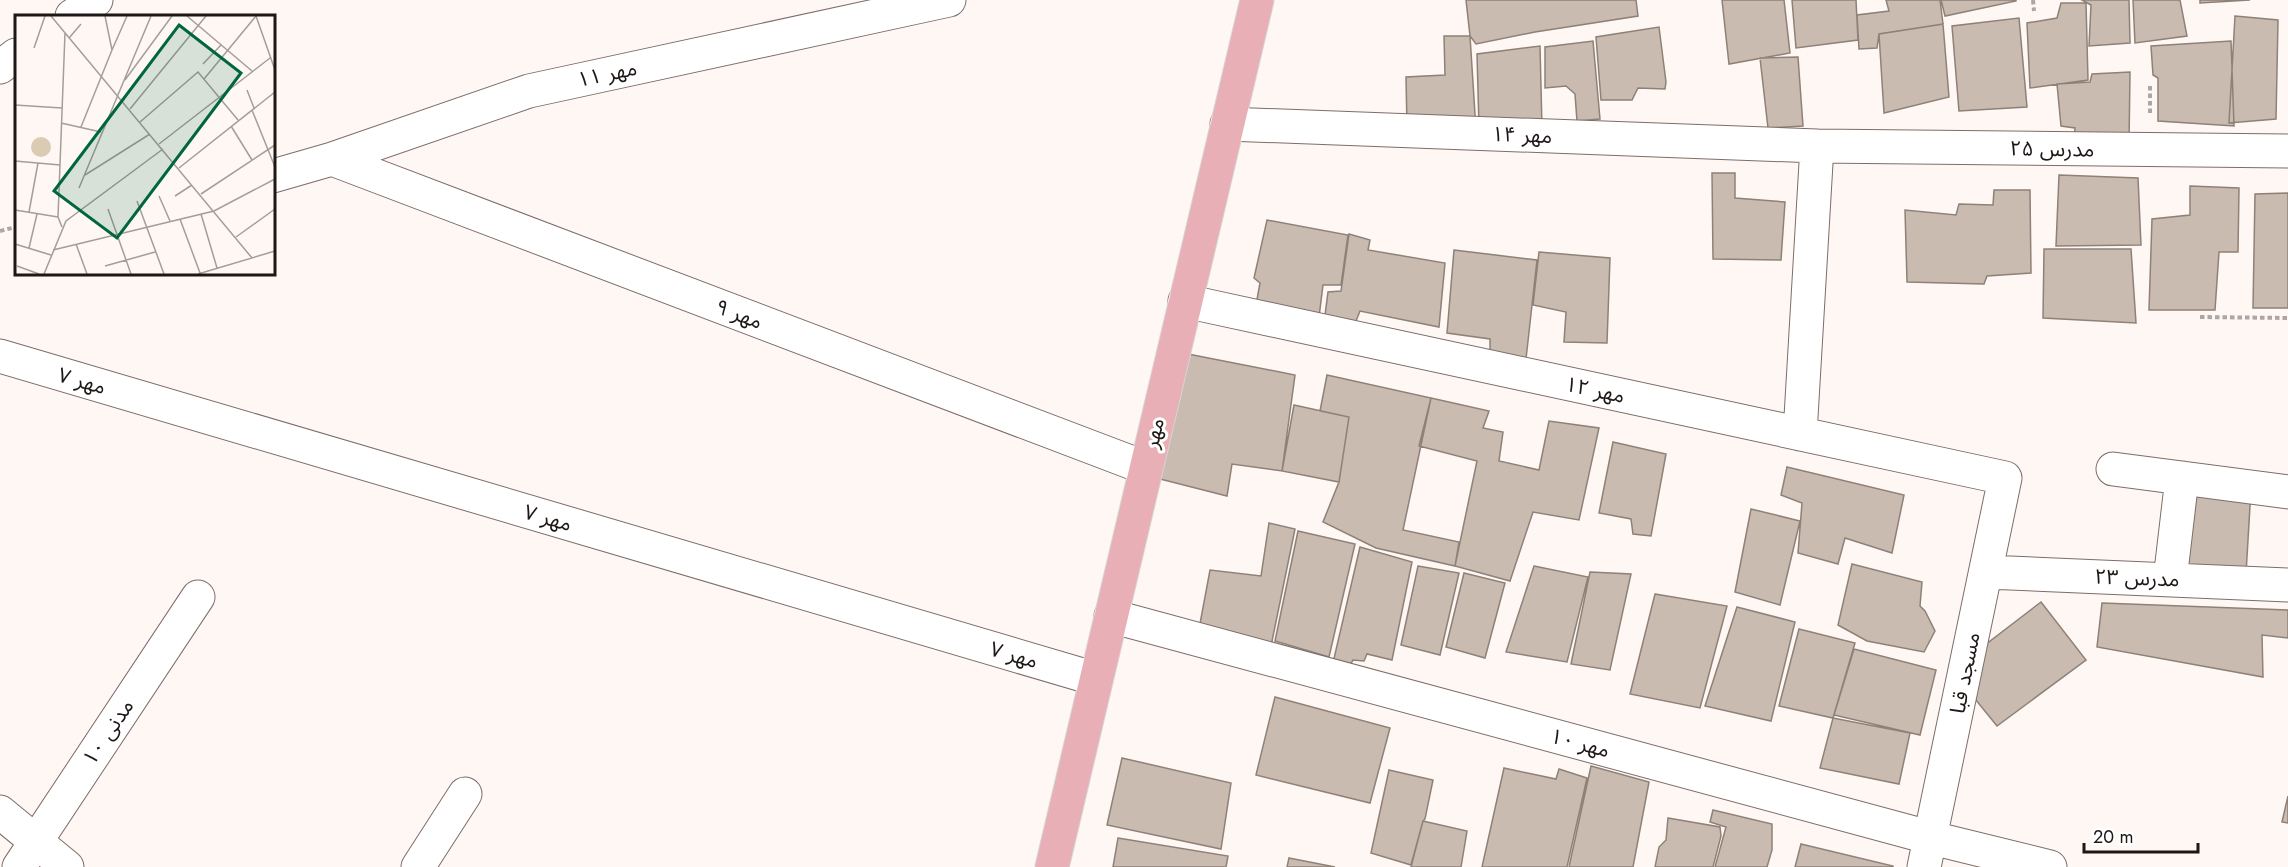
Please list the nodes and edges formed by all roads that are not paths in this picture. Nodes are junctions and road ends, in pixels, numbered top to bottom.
1 (96, 0) edge
2 (949, 0) edge
3 (1257, 0) edge
4 (829, 13) edge
5 (74, 15) edge
6 (15, 56) edge
7 (0, 67) edge
8 (1227, 123) junction
9 (1817, 146) junction
10 (2288, 151) edge
11 (332, 159) junction
12 (274, 176) edge
13 (1185, 301) junction
14 (0, 356) edge
15 (1800, 434) junction
16 (1146, 468) junction
17 (2113, 469) dead end
18 (2005, 478) joint
19 (2182, 478) junction
20 (2288, 492) edge
21 (1986, 572) junction
22 (2170, 580) junction
23 (2288, 585) edge
24 (198, 597) dead end
25 (1111, 616) junction
26 (1096, 679) junction
27 (465, 794) dead end
28 (0, 812) edge
29 (1928, 852) edge
30 (27, 854) edge
31 (67, 867) edge
32 (418, 867) edge
33 (1052, 867) edge
34 (2050, 867) edge

1 - 5 street
2 - 4 street, مهر ۱۱
3 - 8 main road, مهر
4 - 11 street, مهر ۱۱
6 - 7 street
8 - 9 street, مهر ۱۴
8 - 13 main road, مهر
9 - 10 street, مدرس ۲۵
9 - 15 street
11 - 12 street, مهر ۱۱
11 - 16 street, مهر ۹
13 - 15 street, مهر ۱۲
13 - 16 main road, مهر
14 - 26 street, مهر ۷
15 - 18 street, مهر ۱۲
16 - 25 main road, مهر
17 - 19 street
18 - 21 street, مسجد قبا
19 - 20 street
19 - 22 street
21 - 22 street, مدرس ۲۳
21 - 29 street, مسجد قبا
22 - 23 street, مدرس ۲۳
24 - 30 street, مدنی ۱۰
25 - 26 main road, مهر
25 - 29 street, مهر ۱۰
26 - 33 main road, مهر
27 - 32 street
28 - 30 street
29 - 34 street, مهر ۱۰
30 - 31 street

